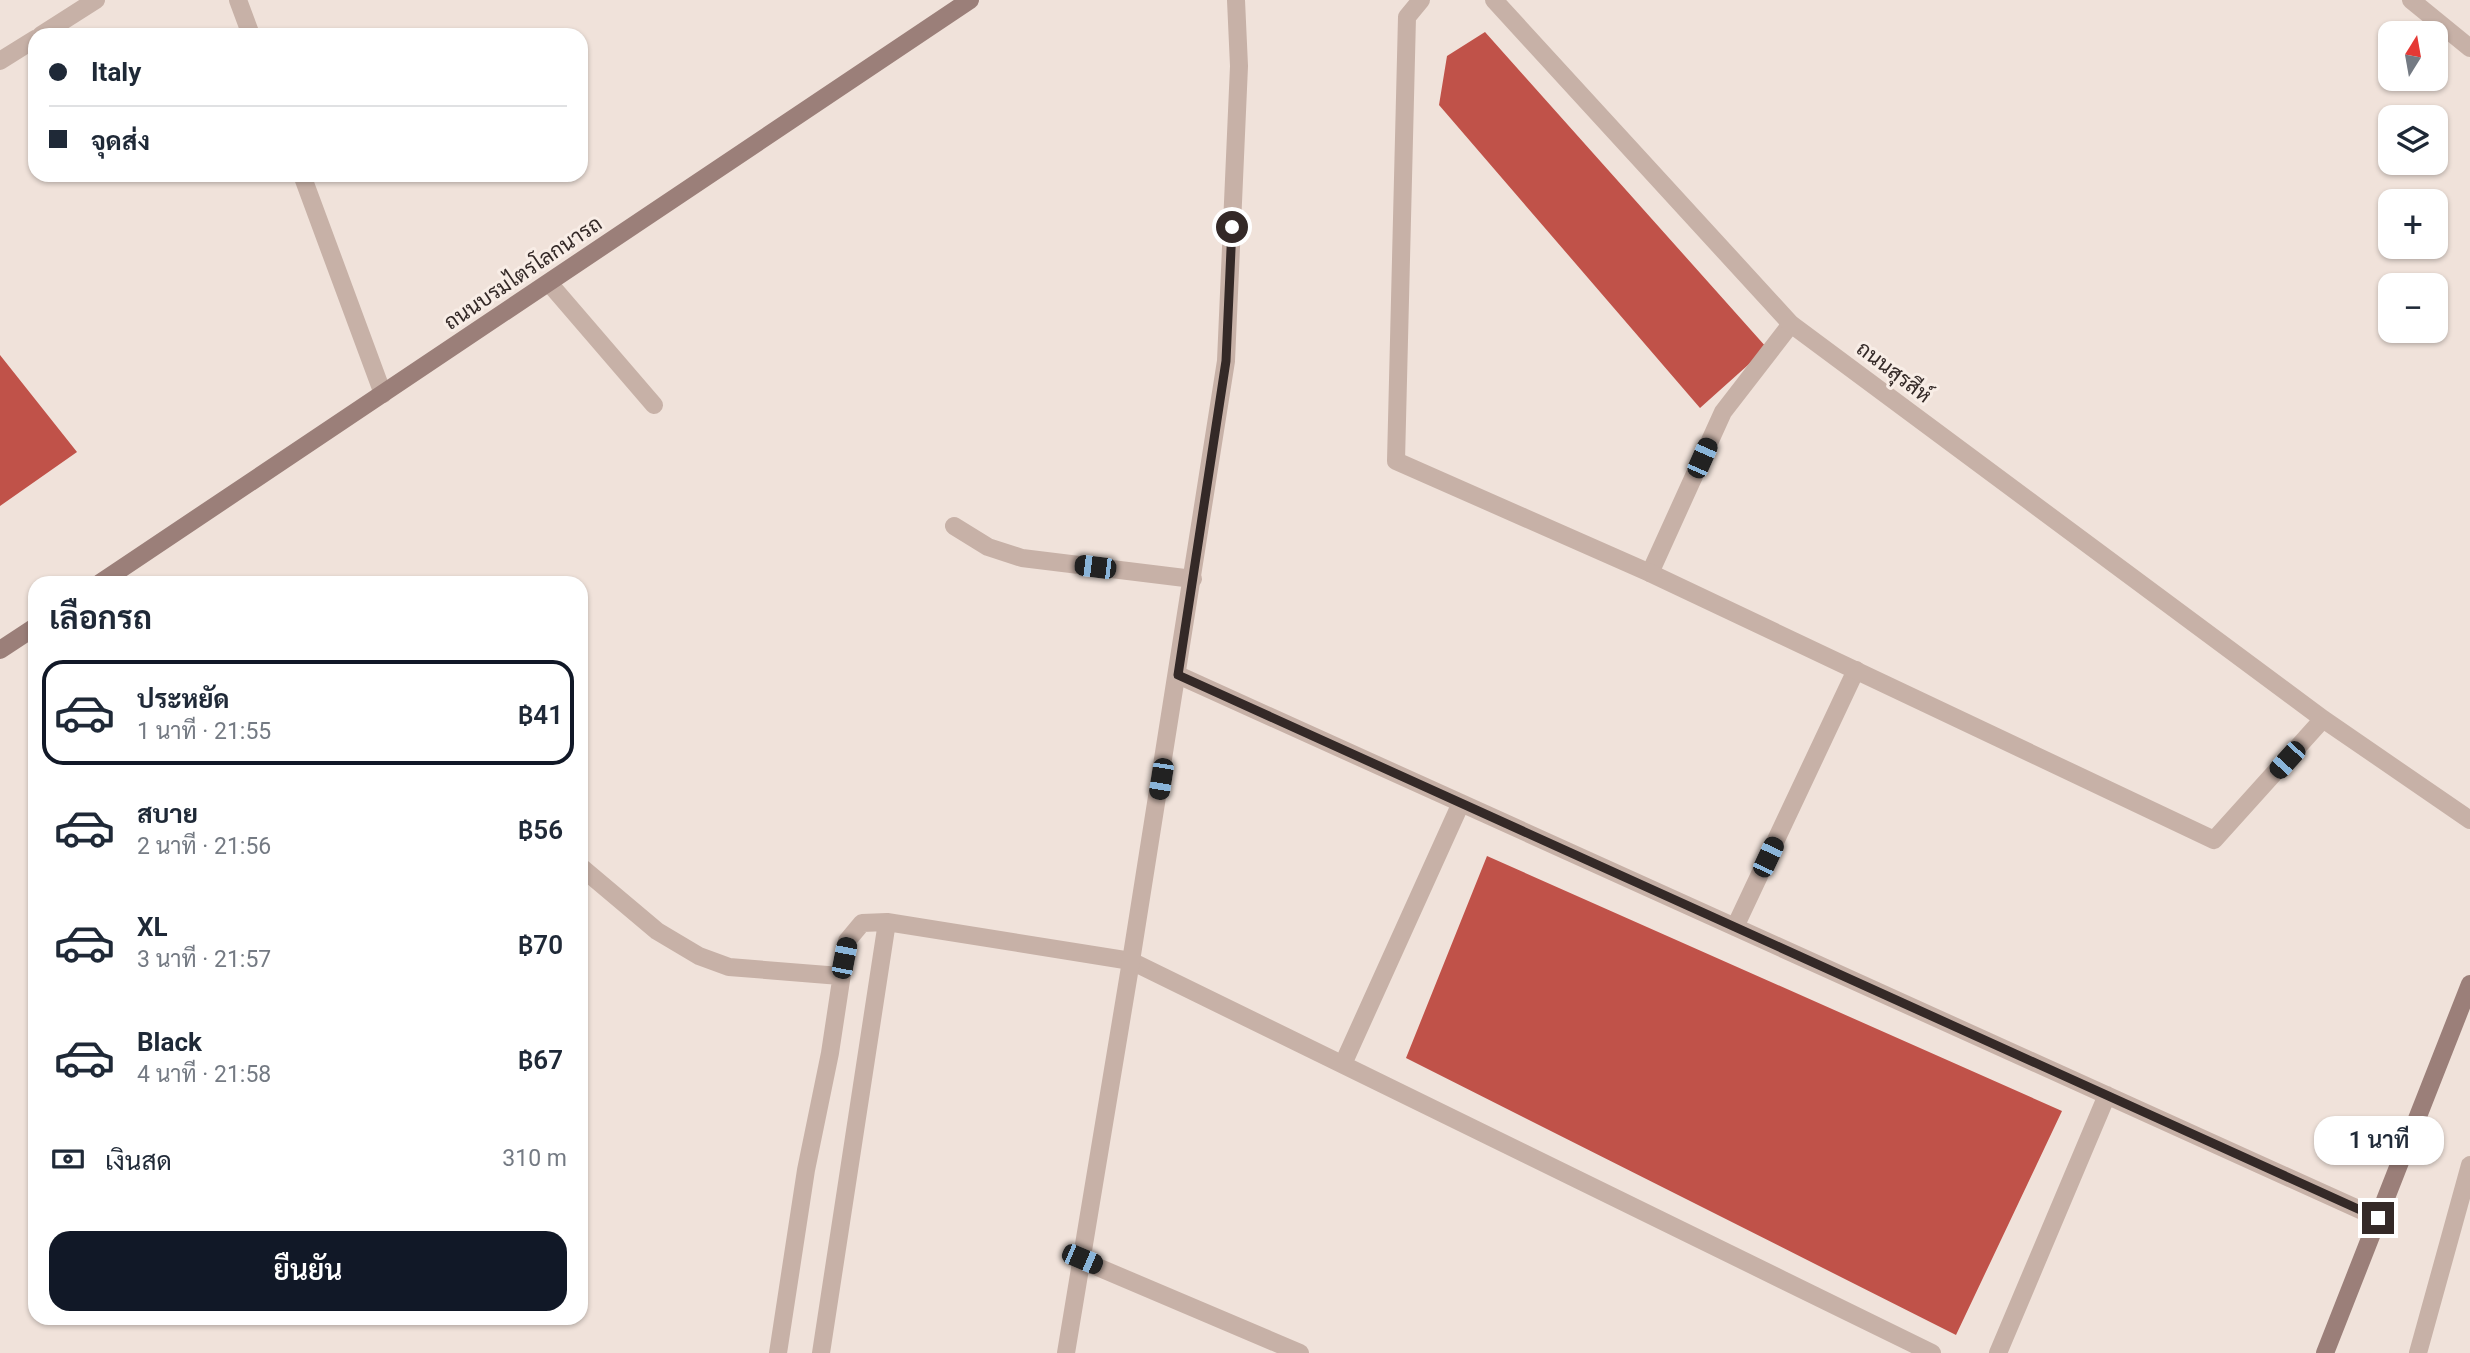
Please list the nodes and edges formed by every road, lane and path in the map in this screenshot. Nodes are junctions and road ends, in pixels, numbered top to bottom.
1 (96, 0) edge
2 (238, 0) edge
3 (970, 0) edge
4 (1236, 0) edge
5 (1421, 0) edge
6 (1494, 0) edge
7 (2411, 0) edge
8 (52, 28) edge
9 (248, 28) edge
10 (28, 43) edge
11 (2470, 48) edge
12 (0, 61) edge
13 (305, 182) edge
14 (549, 282) junction
15 (1791, 324) junction
16 (383, 394) junction
17 (653, 405) dead end
18 (954, 526) dead end
19 (1650, 573) junction
20 (110, 576) edge
21 (1193, 579) junction
22 (28, 632) edge
23 (0, 650) edge
24 (1856, 670) junction
25 (1178, 675) junction
26 (2323, 719) junction
27 (1461, 803) junction
28 (2470, 820) edge
29 (588, 873) edge
30 (887, 922) junction
31 (1735, 927) junction
32 (1131, 961) junction
33 (840, 975) junction
34 (2470, 984) edge
35 (1343, 1064) junction
36 (2107, 1095) junction
37 (2470, 1165) edge
38 (2378, 1218) junction
39 (1082, 1259) junction
40 (778, 1353) edge
41 (821, 1353) edge
42 (1066, 1353) edge
43 (1300, 1353) edge
44 (1932, 1353) edge
45 (1998, 1353) edge
46 (2325, 1353) edge
47 (2418, 1353) edge

1 - 8 street
2 - 9 street
3 - 14 main road, ถนนบรมไตรโลกนารถ
4 - 21 street
5 - 19 street
6 - 15 street, ถนนสุรสีห์
7 - 11 street
10 - 12 street
13 - 16 street
14 - 16 main road, ถนนบรมไตรโลกนารถ
14 - 17 street
15 - 19 street
15 - 26 street, ถนนสุรสีห์
16 - 20 main road, ถนนบรมไตรโลกนารถ
18 - 21 street
19 - 24 street
21 - 25 street
22 - 23 main road
24 - 26 street
24 - 31 street
25 - 27 street
25 - 32 street
26 - 28 street, ถนนสุรสีห์
27 - 31 street
27 - 35 street
29 - 33 street
30 - 32 street
30 - 33 street
30 - 41 street
31 - 36 street
32 - 35 street
32 - 39 street
33 - 40 street
34 - 38 main road
35 - 44 street
36 - 38 street
36 - 45 street
37 - 47 street
38 - 46 main road
39 - 42 street
39 - 43 street

